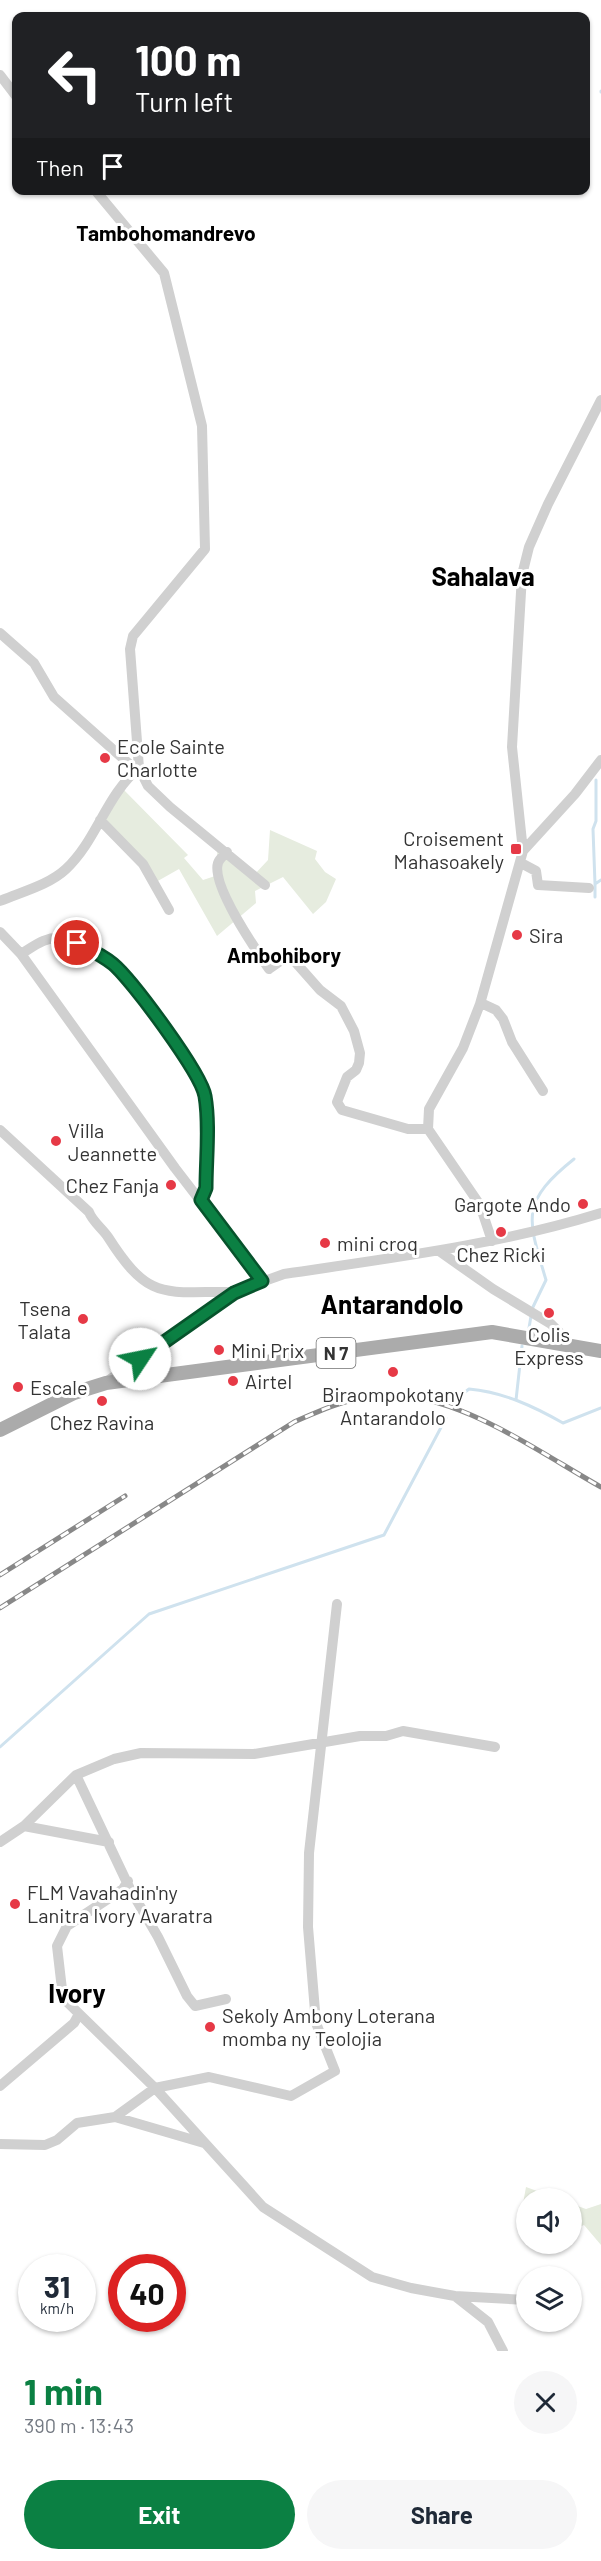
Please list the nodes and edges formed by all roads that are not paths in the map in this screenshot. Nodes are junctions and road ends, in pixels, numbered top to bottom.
1 (0, 75) edge
2 (12, 91) edge
3 (99, 195) edge
4 (601, 400) edge
5 (0, 633) edge
6 (601, 760) edge
7 (137, 769) junction
8 (100, 820) junction
9 (523, 850) junction
10 (227, 852) junction
11 (521, 863) junction
12 (265, 885) dead end
13 (589, 888) dead end
14 (0, 901) edge
15 (169, 910) dead end
16 (0, 932) edge
17 (21, 954) junction
18 (480, 1006) junction
19 (543, 1091) dead end
20 (428, 1129) junction
21 (0, 1130) edge
22 (201, 1200) junction
23 (601, 1213) edge
24 (492, 1241) junction
25 (438, 1251) junction
26 (262, 1281) junction
27 (234, 1293) junction
28 (566, 1344) junction
29 (601, 1351) edge
30 (106, 1383) junction
31 (0, 1430) edge
32 (337, 1604) dead end
33 (320, 1744) junction
34 (495, 1747) dead end
35 (75, 1775) junction
36 (24, 1826) junction
37 (0, 1842) edge
38 (109, 1842) junction
39 (128, 1881) junction
40 (226, 1999) dead end
41 (79, 2014) junction
42 (0, 2086) edge
43 (155, 2088) junction
44 (115, 2117) junction
45 (206, 2143) junction
46 (0, 2144) edge
47 (455, 2296) junction
48 (516, 2299) edge
49 (503, 2351) edge

1 - 2 street
3 - 7 street
4 - 9 street
5 - 7 street
6 - 9 street
7 - 8 street
7 - 10 street
8 - 14 street
8 - 15 street
9 - 11 street
10 - 12 street
10 - 20 street
11 - 13 street
11 - 18 street
16 - 17 street
17 - 22 street
17 - 22 street
18 - 19 street
18 - 20 street
20 - 24 street
21 - 27 street
22 - 26 street
23 - 24 street
24 - 25 street
25 - 26 street
25 - 28 street
26 - 27 street
27 - 30 street
28 - 29 main road, N 7
28 - 30 main road, N 7
30 - 31 main road, N 7
32 - 33 street
33 - 34 street
33 - 35 street
33 - 43 street
35 - 36 street
35 - 38 street
36 - 37 street
36 - 38 street
38 - 39 street
39 - 40 street
39 - 41 street
41 - 42 street
41 - 43 street
43 - 44 street
43 - 45 street
44 - 45 street
44 - 46 street
45 - 47 street
47 - 48 street
47 - 49 street

